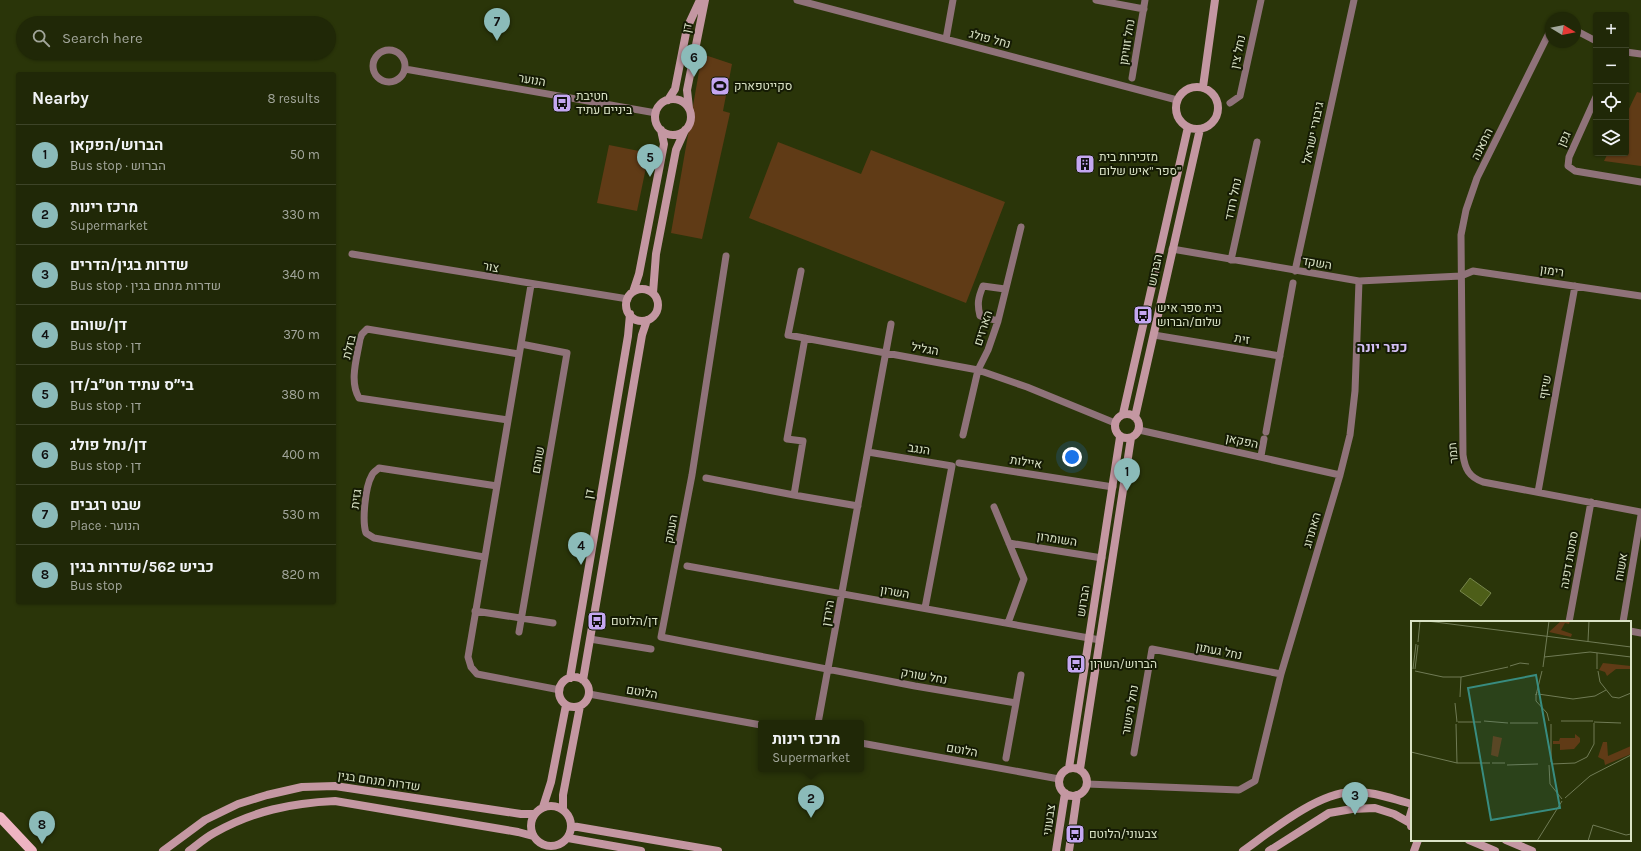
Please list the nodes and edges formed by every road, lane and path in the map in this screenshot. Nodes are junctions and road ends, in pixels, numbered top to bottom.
1 (700, 0) edge
2 (705, 0) edge
3 (797, 0) edge
4 (953, 0) edge
5 (1096, 0) edge
6 (1145, 0) edge
7 (1215, 0) edge
8 (1261, 0) edge
9 (1354, 0) edge
10 (1144, 9) junction
11 (1581, 33) edge
12 (946, 39) junction
13 (1593, 39) edge
14 (1545, 41) edge
15 (1629, 52) edge
16 (1641, 54) edge
17 (405, 69) junction
18 (1132, 78) dead end
19 (1203, 87) junction
20 (668, 100) junction
21 (1177, 100) junction
22 (1230, 103) dead end
23 (1593, 104) edge
24 (689, 108) junction
25 (656, 113) junction
26 (1188, 127) junction
27 (1200, 129) junction
28 (661, 130) junction
29 (685, 130) junction
30 (1257, 142) dead end
31 (1641, 182) edge
32 (1021, 227) dead end
33 (1172, 249) junction
34 (352, 254) dead end
35 (726, 256) dead end
36 (1231, 260) junction
37 (801, 271) dead end
38 (1295, 271) junction
39 (1461, 276) junction
40 (1358, 280) junction
41 (1294, 283) dead end
42 (531, 285) junction
43 (1575, 286) junction
44 (1006, 289) junction
45 (633, 292) junction
46 (653, 293) junction
47 (1641, 296) edge
48 (628, 299) junction
49 (630, 314) junction
50 (647, 320) junction
51 (998, 321) junction
52 (891, 324) dead end
53 (1154, 335) junction
54 (805, 338) junction
55 (521, 344) junction
56 (886, 353) junction
57 (519, 354) junction
58 (1280, 356) junction
59 (978, 370) junction
60 (1123, 414) junction
61 (1135, 416) junction
62 (508, 420) junction
63 (1115, 423) junction
64 (1139, 430) junction
65 (963, 435) dead end
66 (1120, 437) junction
67 (1131, 438) junction
68 (868, 452) junction
69 (1261, 456) junction
70 (959, 463) dead end
71 (1340, 475) junction
72 (706, 478) dead end
73 (496, 486) junction
74 (1113, 487) junction
75 (1538, 492) junction
76 (794, 495) junction
77 (1591, 502) junction
78 (858, 506) junction
79 (994, 507) dead end
80 (1641, 512) edge
81 (1641, 515) edge
82 (1009, 543) junction
83 (484, 557) junction
84 (1102, 558) junction
85 (687, 566) dead end
86 (842, 593) junction
87 (925, 608) junction
88 (475, 611) junction
89 (521, 618) junction
90 (1569, 621) edge
91 (1623, 621) edge
92 (553, 623) dead end
93 (1008, 623) junction
94 (1631, 631) edge
95 (519, 632) dead end
96 (1641, 633) edge
97 (1089, 638) junction
98 (590, 639) junction
99 (1100, 640) junction
100 (1152, 648) joint
101 (651, 649) dead end
102 (828, 670) junction
103 (1281, 674) junction
104 (1021, 675) dead end
105 (570, 678) junction
106 (583, 680) junction
107 (560, 690) junction
108 (589, 694) junction
109 (1016, 704) junction
110 (566, 705) junction
111 (580, 706) junction
112 (819, 720) edge
113 (758, 724) edge
114 (864, 744) edge
115 (1134, 752) dead end
116 (1006, 758) dead end
117 (1069, 768) junction
118 (1080, 769) junction
119 (1059, 779) junction
120 (1087, 784) junction
121 (1065, 794) junction
122 (1077, 795) junction
123 (1411, 804) edge
124 (543, 807) junction
125 (563, 810) junction
126 (1411, 812) edge
127 (534, 814) junction
128 (0, 818) edge
129 (1411, 825) edge
130 (572, 826) junction
131 (533, 836) junction
132 (568, 838) junction
133 (1418, 841) edge
134 (1472, 841) edge
135 (1508, 841) edge
136 (544, 848) edge
137 (32, 851) edge
138 (163, 851) edge
139 (189, 851) edge
140 (641, 851) edge
141 (718, 851) edge
142 (1056, 851) edge
143 (1069, 851) edge
144 (1243, 851) edge
145 (1269, 851) edge
146 (1414, 851) edge
147 (1495, 851) edge
148 (1532, 851) edge

1 - 20 street, דן
2 - 24 street, דן
3 - 12 street, נחל פולג
4 - 12 street
5 - 10 street, נחל זוויתן
6 - 10 street, נחל זוויתן
7 - 19 street
8 - 22 street, נחל צין
9 - 38 street, גיבורי ישראל
10 - 18 street, נחל זוויתן
11 - 13 street
12 - 21 street, נחל פולג
14 - 39 street, התאנה
15 - 16 street
17 - 17 street
17 - 25 street, הנוער
19 - 21 street
19 - 27 street
20 - 24 street
20 - 25 street
21 - 26 street
23 - 31 street, גפן
24 - 29 street
25 - 28 street
26 - 27 street
26 - 60 street, הברוש
27 - 33 street, הברוש
28 - 29 street
28 - 45 street
29 - 46 street
30 - 36 street, נחל רודד
32 - 44 street, הארזים
33 - 36 street, השקד
33 - 53 street, הברוש
34 - 42 street, צור
35 - 102 street, העמק
36 - 38 street, השקד
37 - 54 street, הגליל
38 - 40 street, השקד
39 - 40 street, השקד
39 - 43 street, רימון
39 - 75 street, תמר
40 - 71 street, האתרוג
41 - 58 street
42 - 48 street, צור
42 - 55 street
43 - 47 street, רימון
43 - 75 street, שיזף
44 - 51 street, הארזים
44 - 51 street
45 - 46 street
45 - 48 street
46 - 50 street
48 - 49 street
49 - 50 street
49 - 105 street, דן
50 - 98 street
51 - 59 street, הארזים
52 - 56 street
53 - 58 street, זית
53 - 61 street, הברוש
54 - 56 street, הגליל
54 - 76 street
55 - 57 street
55 - 89 street, שוהם
56 - 59 street, הגליל
56 - 68 street
57 - 62 street
57 - 62 street, בזלת
58 - 69 street
59 - 63 street, הגליל
59 - 65 street, הארזים
60 - 61 street
60 - 63 street
61 - 64 street
62 - 73 street
63 - 66 street
64 - 67 street
64 - 69 street, הפקאן
66 - 67 street
66 - 74 street, הברוש
67 - 99 street, הברוש
68 - 78 street, הירדן
68 - 87 street, הנגב
69 - 71 street, הפקאן
70 - 74 street, איילות
71 - 103 street, האתרוג
72 - 76 street
73 - 83 street
73 - 83 street, גזית
74 - 84 street, הברוש
75 - 77 street, תמר
76 - 78 street
77 - 80 street, תמר
77 - 90 street, סמטת דפנה
78 - 86 street, הירדן
79 - 82 street
81 - 91 street, אשוח
82 - 84 street, השומרון
82 - 93 street
83 - 88 street
84 - 97 street, הברוש
85 - 86 street, השרון
86 - 87 street, השרון
86 - 102 street, הירדן
87 - 93 street, השרון
88 - 89 street
88 - 107 street
89 - 92 street
89 - 95 street, שוהם
93 - 97 street, השרון
94 - 96 street
97 - 99 street, השרון
97 - 117 street, הברוש
98 - 101 street
98 - 106 street
99 - 118 street, הברוש
100 - 103 street, נחל געתון
100 - 115 street, נחל מישור
102 - 109 street, נחל שורק
102 - 112 street, הירדן
103 - 120 street, האתרוג
104 - 109 street
105 - 106 street
105 - 107 street
106 - 108 street
107 - 110 street
108 - 111 street
108 - 113 street, הלוטם
109 - 116 street
110 - 111 street
110 - 124 street
111 - 125 street
114 - 119 street, הלוטם
117 - 118 street
117 - 119 street
118 - 120 street
119 - 121 street
120 - 122 street
121 - 122 street
121 - 142 street, צבעוני
122 - 143 street, צבעוני
123 - 144 street
124 - 125 street
124 - 127 street
125 - 130 street
126 - 129 street
127 - 131 street
127 - 138 street, שדרות מנחם בגין
128 - 137 main road
129 - 145 street
130 - 132 street
130 - 141 street
131 - 136 street
131 - 139 street
132 - 136 street
132 - 140 street
133 - 146 street
134 - 147 street
135 - 148 street

